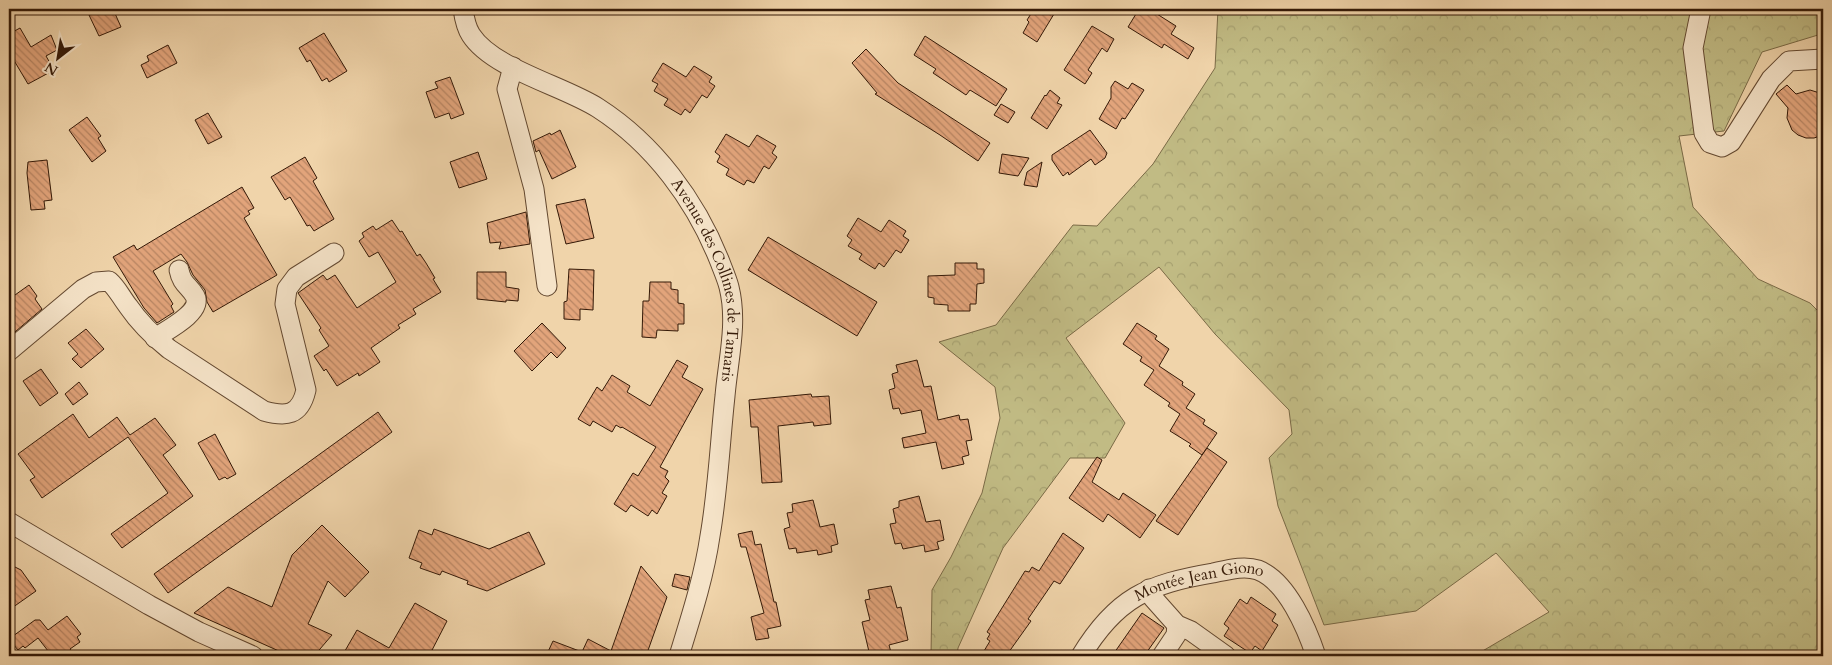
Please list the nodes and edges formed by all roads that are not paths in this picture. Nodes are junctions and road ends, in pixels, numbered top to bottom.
1 (463, 9) edge
2 (1701, 9) edge
3 (1823, 59) edge
4 (513, 67) junction
5 (334, 253) dead end
6 (179, 270) dead end
7 (547, 286) dead end
8 (155, 338) junction
9 (9, 351) edge
10 (9, 522) edge
11 (1149, 589) junction
12 (1177, 625) junction
13 (1313, 647) edge
14 (253, 656) edge
15 (678, 656) edge
16 (1081, 656) edge
17 (1162, 656) edge
18 (1226, 656) edge

1 - 4 street, Avenue des Collines de Tamaris
2 - 3 street
4 - 7 street
4 - 15 street, Avenue des Collines de Tamaris
5 - 8 street
6 - 8 street
8 - 9 street
10 - 14 street
11 - 12 street
11 - 13 street, Montée Jean Giono
11 - 16 street, Montée Jean Giono
12 - 17 street
12 - 18 street

